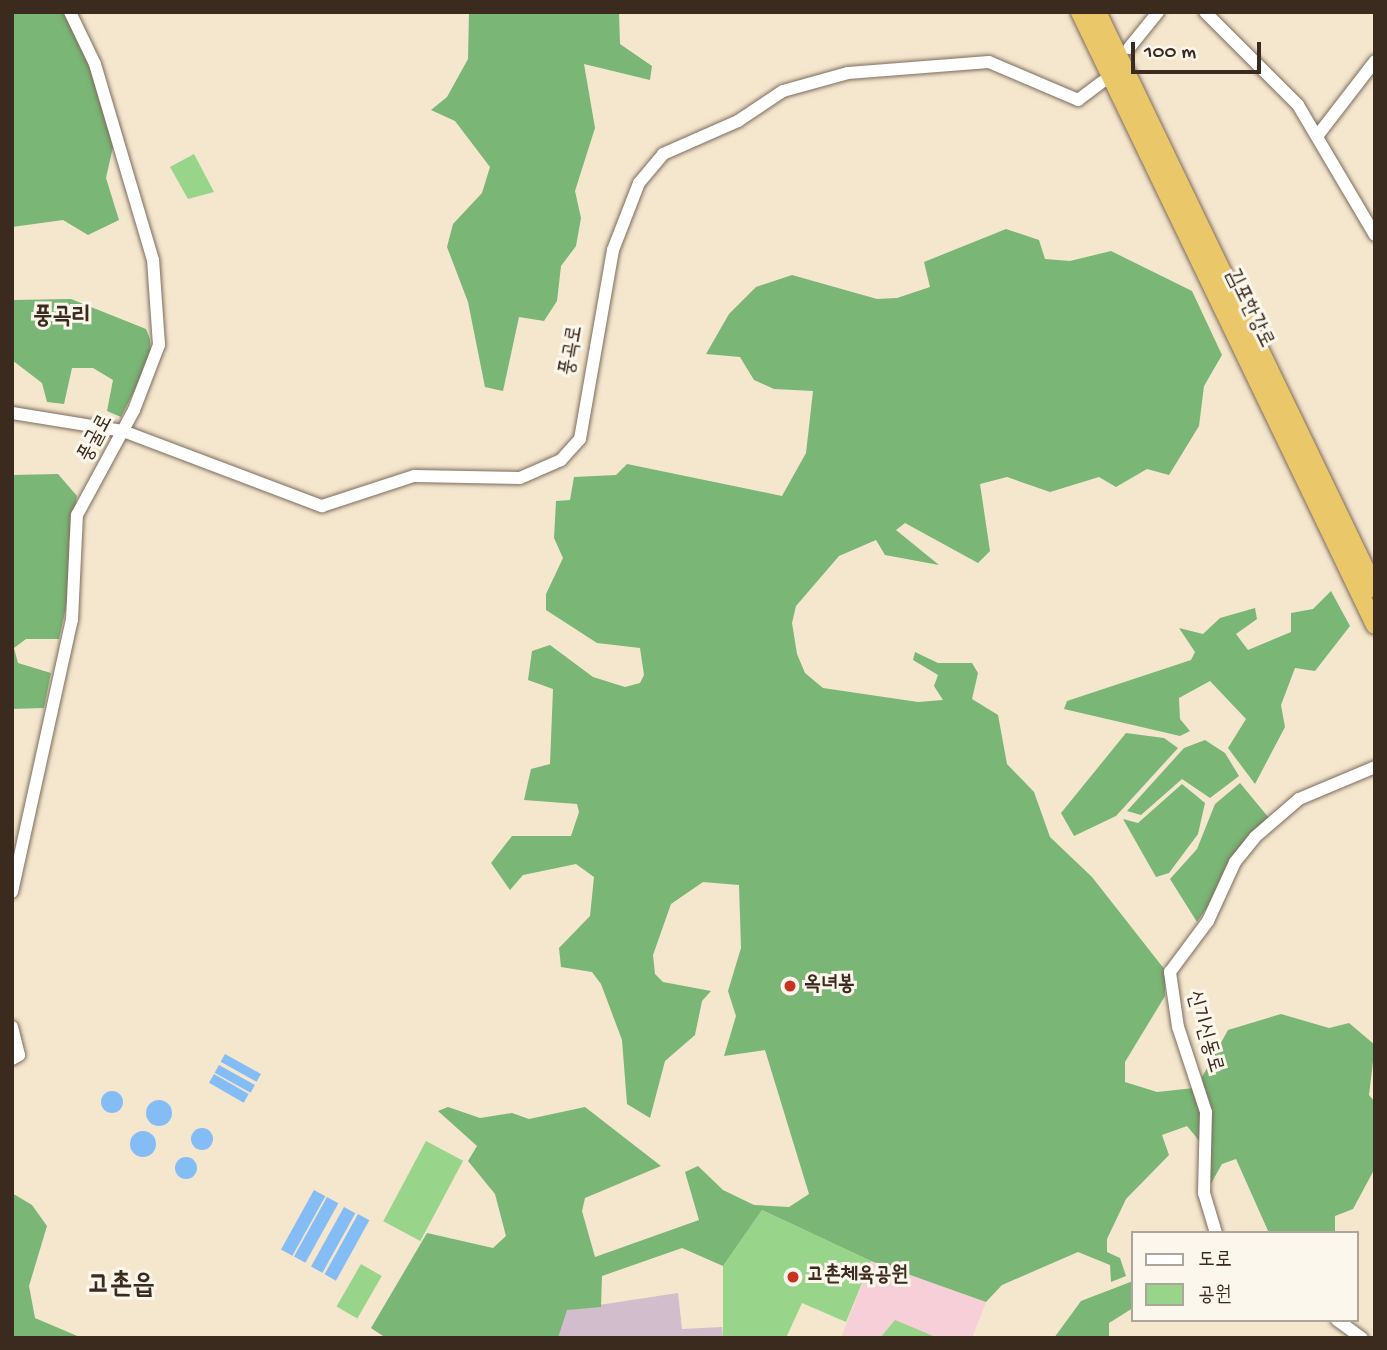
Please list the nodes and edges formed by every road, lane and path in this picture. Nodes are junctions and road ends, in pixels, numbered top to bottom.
1 (70, 12) edge
2 (1080, 12) edge
3 (1097, 12) edge
4 (1158, 12) edge
5 (1205, 12) edge
6 (1129, 48) dead end
7 (1375, 61) edge
8 (1101, 82) dead end
9 (1318, 135) junction
10 (1375, 235) edge
11 (12, 413) edge
12 (123, 431) junction
13 (1375, 589) edge
14 (1375, 625) edge
15 (1375, 767) edge
16 (12, 892) edge
17 (12, 1027) edge
18 (12, 1059) edge
19 (1215, 1231) edge
20 (1340, 1322) edge
21 (1362, 1338) edge

1 - 12 street, 풍굴로
2 - 14 highway, 김포한강로
3 - 13 highway, 김포한강로
4 - 6 street
5 - 9 street
7 - 9 street
8 - 12 street, 풍곡로
9 - 10 street
11 - 12 street, 풍곡로
12 - 16 street, 풍굴로
15 - 19 street, 신기신동로
17 - 18 street
20 - 21 street

